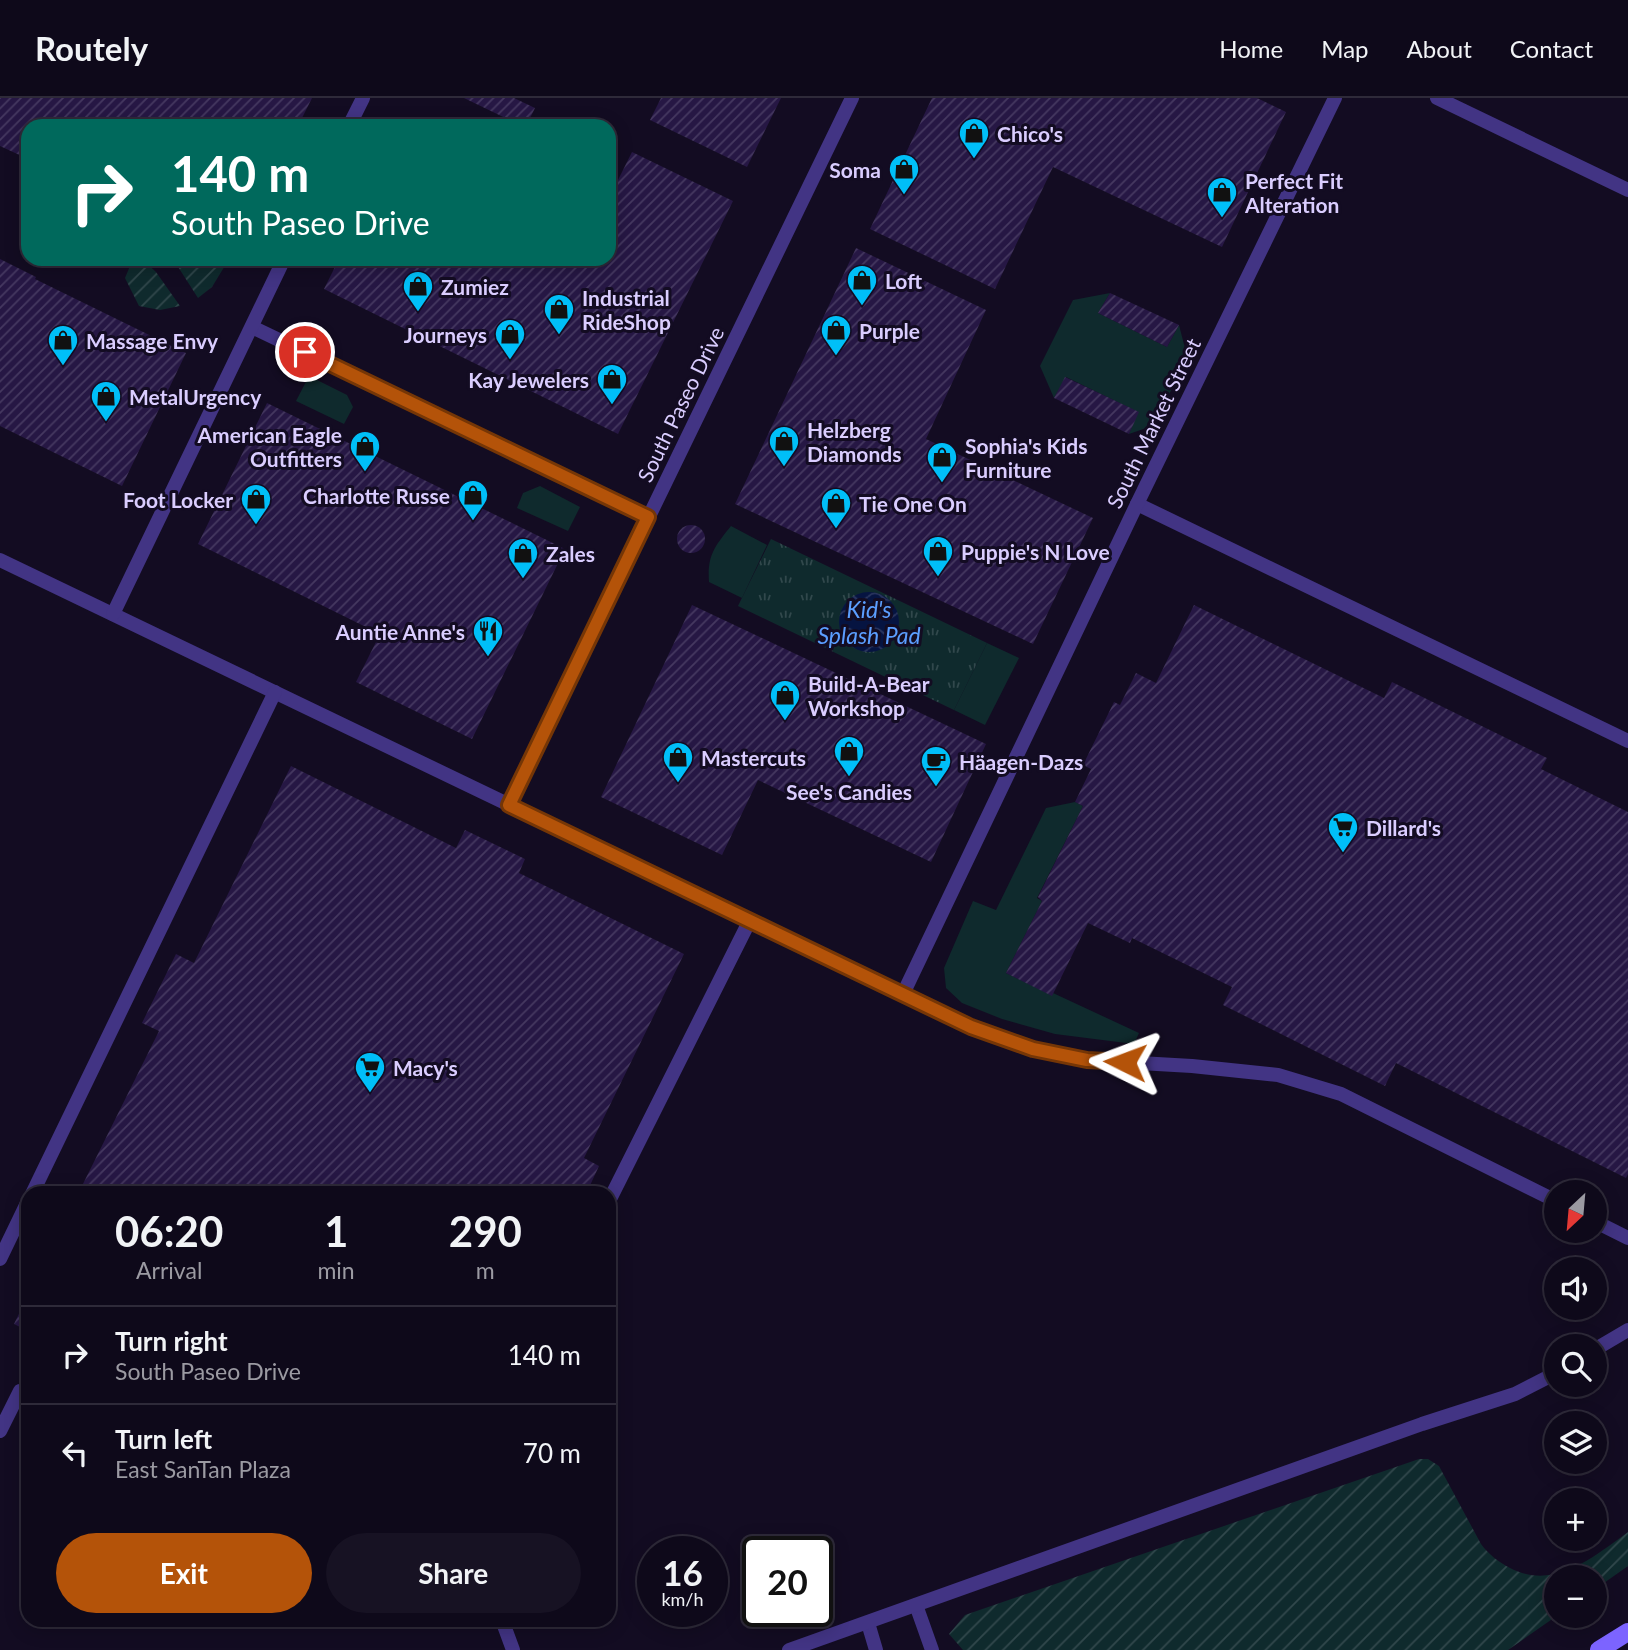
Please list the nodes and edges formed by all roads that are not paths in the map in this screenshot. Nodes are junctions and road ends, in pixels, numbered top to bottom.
1 (363, 98) edge
2 (852, 98) edge
3 (1335, 98) edge
4 (1437, 98) edge
5 (352, 119) edge
6 (1628, 190) edge
7 (281, 266) edge
8 (252, 327) junction
9 (1137, 504) junction
10 (648, 517) junction
11 (0, 560) edge
12 (113, 614) junction
13 (275, 692) junction
14 (1628, 741) edge
15 (509, 805) junction
16 (750, 920) junction
17 (903, 994) junction
18 (36, 1186) edge
19 (616, 1187) edge
20 (1544, 1195) edge
21 (21, 1216) edge
22 (1607, 1228) edge
23 (1628, 1238) edge
24 (0, 1259) edge
25 (1628, 1330) edge
26 (1607, 1342) edge
27 (1544, 1379) edge
28 (20, 1391) dead end
29 (0, 1432) edge
30 (916, 1605) junction
31 (868, 1623) junction
32 (505, 1627) edge
33 (1628, 1632) edge
34 (513, 1650) edge
35 (789, 1650) edge
36 (876, 1650) edge
37 (932, 1650) edge
38 (1599, 1650) edge

1 - 5 lane
2 - 10 lane, South Paseo Drive
3 - 9 lane, South Market Street
4 - 6 lane
7 - 8 lane
8 - 10 lane
8 - 12 lane
9 - 14 lane
9 - 17 lane, South Market Street
10 - 15 lane, South Paseo Drive
11 - 12 lane
12 - 13 lane
13 - 15 lane
13 - 18 lane
15 - 16 lane
16 - 17 lane
16 - 19 lane
17 - 20 lane
21 - 24 lane
22 - 23 lane
25 - 26 lane
27 - 30 lane
28 - 29 lane
30 - 31 lane
30 - 37 lane
31 - 35 lane
31 - 36 lane
32 - 34 lane
33 - 38 main road

